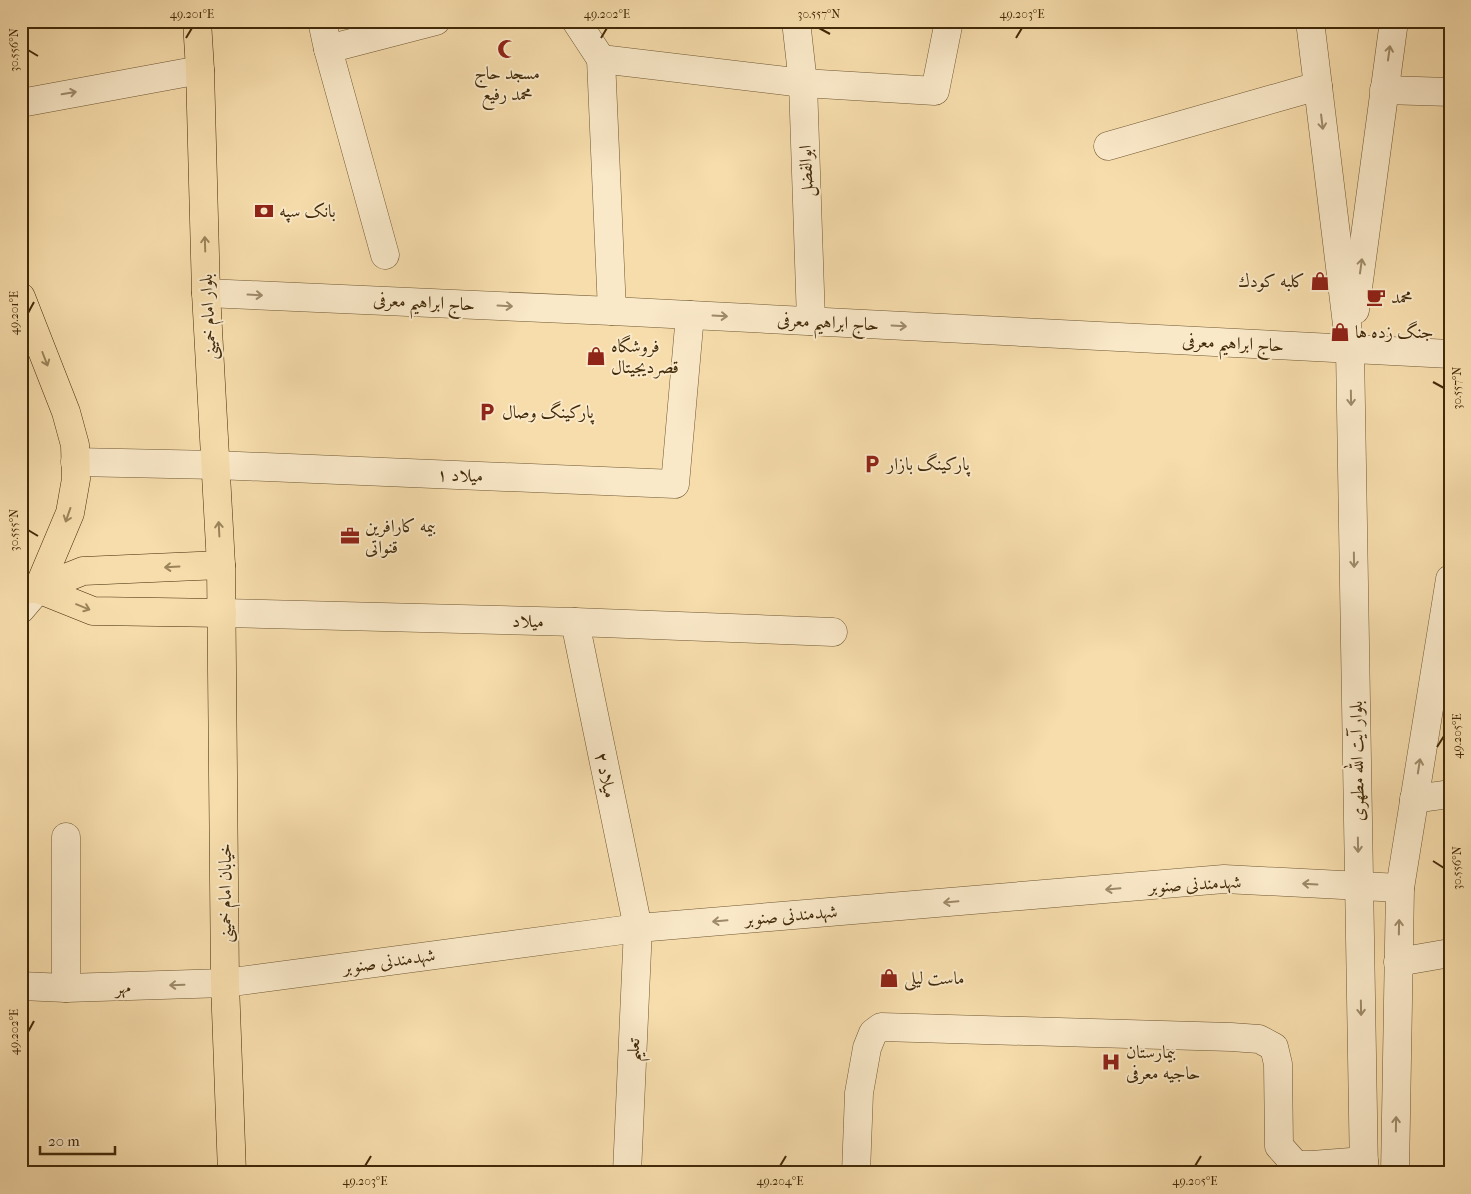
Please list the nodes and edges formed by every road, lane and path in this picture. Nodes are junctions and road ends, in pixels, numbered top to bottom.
1 (197, 21) edge
2 (322, 21) edge
3 (436, 21) edge
4 (796, 21) edge
5 (949, 21) edge
6 (1310, 21) edge
7 (1394, 21) edge
8 (585, 22) edge
9 (328, 49) junction
10 (601, 59) junction
11 (200, 70) junction
12 (803, 82) junction
13 (1318, 86) junction
14 (1384, 90) junction
15 (1450, 92) edge
16 (21, 103) edge
17 (1108, 146) dead end
18 (385, 255) dead end
19 (206, 293) junction
20 (21, 297) edge
21 (612, 311) junction
22 (690, 315) junction
23 (811, 321) junction
24 (1350, 349) junction
25 (1450, 354) edge
26 (75, 462) junction
27 (216, 465) junction
28 (221, 565) junction
29 (1450, 579) edge
30 (27, 596) edge
31 (222, 613) junction
32 (575, 622) junction
33 (833, 632) dead end
34 (1450, 794) edge
35 (1414, 799) junction
36 (66, 837) dead end
37 (1359, 886) junction
38 (1400, 888) junction
39 (638, 928) junction
40 (1450, 953) edge
41 (1398, 962) junction
42 (225, 983) junction
43 (21, 986) edge
44 (66, 988) junction
45 (1364, 1167) edge
46 (232, 1173) edge
47 (627, 1173) edge
48 (856, 1173) edge
49 (1396, 1173) edge

1 - 11 main road, بلوار امام خمینی
2 - 9 street
3 - 9 street
4 - 12 street, ابوالفضل
5 - 12 street
6 - 13 street
14 -> 7 street
8 - 10 street
9 - 18 street
10 - 12 street
10 - 21 street
16 -> 11 street
19 -> 11 main road, بلوار امام خمینی
12 - 23 street, ابوالفضل
13 - 17 street
13 -> 24 street
14 - 15 street
24 -> 14 street
19 -> 21 street, حاج ابراهیم معرفی
19 - 27 main road, بلوار امام خمینی
20 -> 26 main road
21 - 22 street, حاج ابراهیم معرفی
22 -> 23 street, حاج ابراهیم معرفی
22 - 27 street, میلاد ۱
23 -> 24 street, حاج ابراهیم معرفی
24 - 25 street, حاج ابراهیم معرفی
24 -> 37 street, بلوار آیت الله مطهری
26 - 27 street, میلاد ۱
26 -> 30 main road
28 -> 27 main road, بلوار امام خمینی
28 -> 30 main road
28 - 31 main road, بلوار امام خمینی
35 -> 29 street
30 -> 31 main road
31 - 32 street, میلاد
31 - 42 main road, خیابان امام خمینی
32 - 33 street, میلاد
32 - 39 street, میلاد ۲
34 - 35 street
35 - 38 street
36 - 44 street
37 - 38 street, شهدمندنی صنوبر
37 -> 39 street, شهدمندنی صنوبر
37 -> 45 street, بلوار آیت الله مطهری
41 -> 38 street
39 - 42 street, شهدمندنی صنوبر
39 - 47 street, تعلیم
40 - 41 street
49 -> 41 street
42 -> 44 street, مهر
42 - 46 main road, خیابان امام خمینی
43 - 44 street, مهر
45 - 48 street

